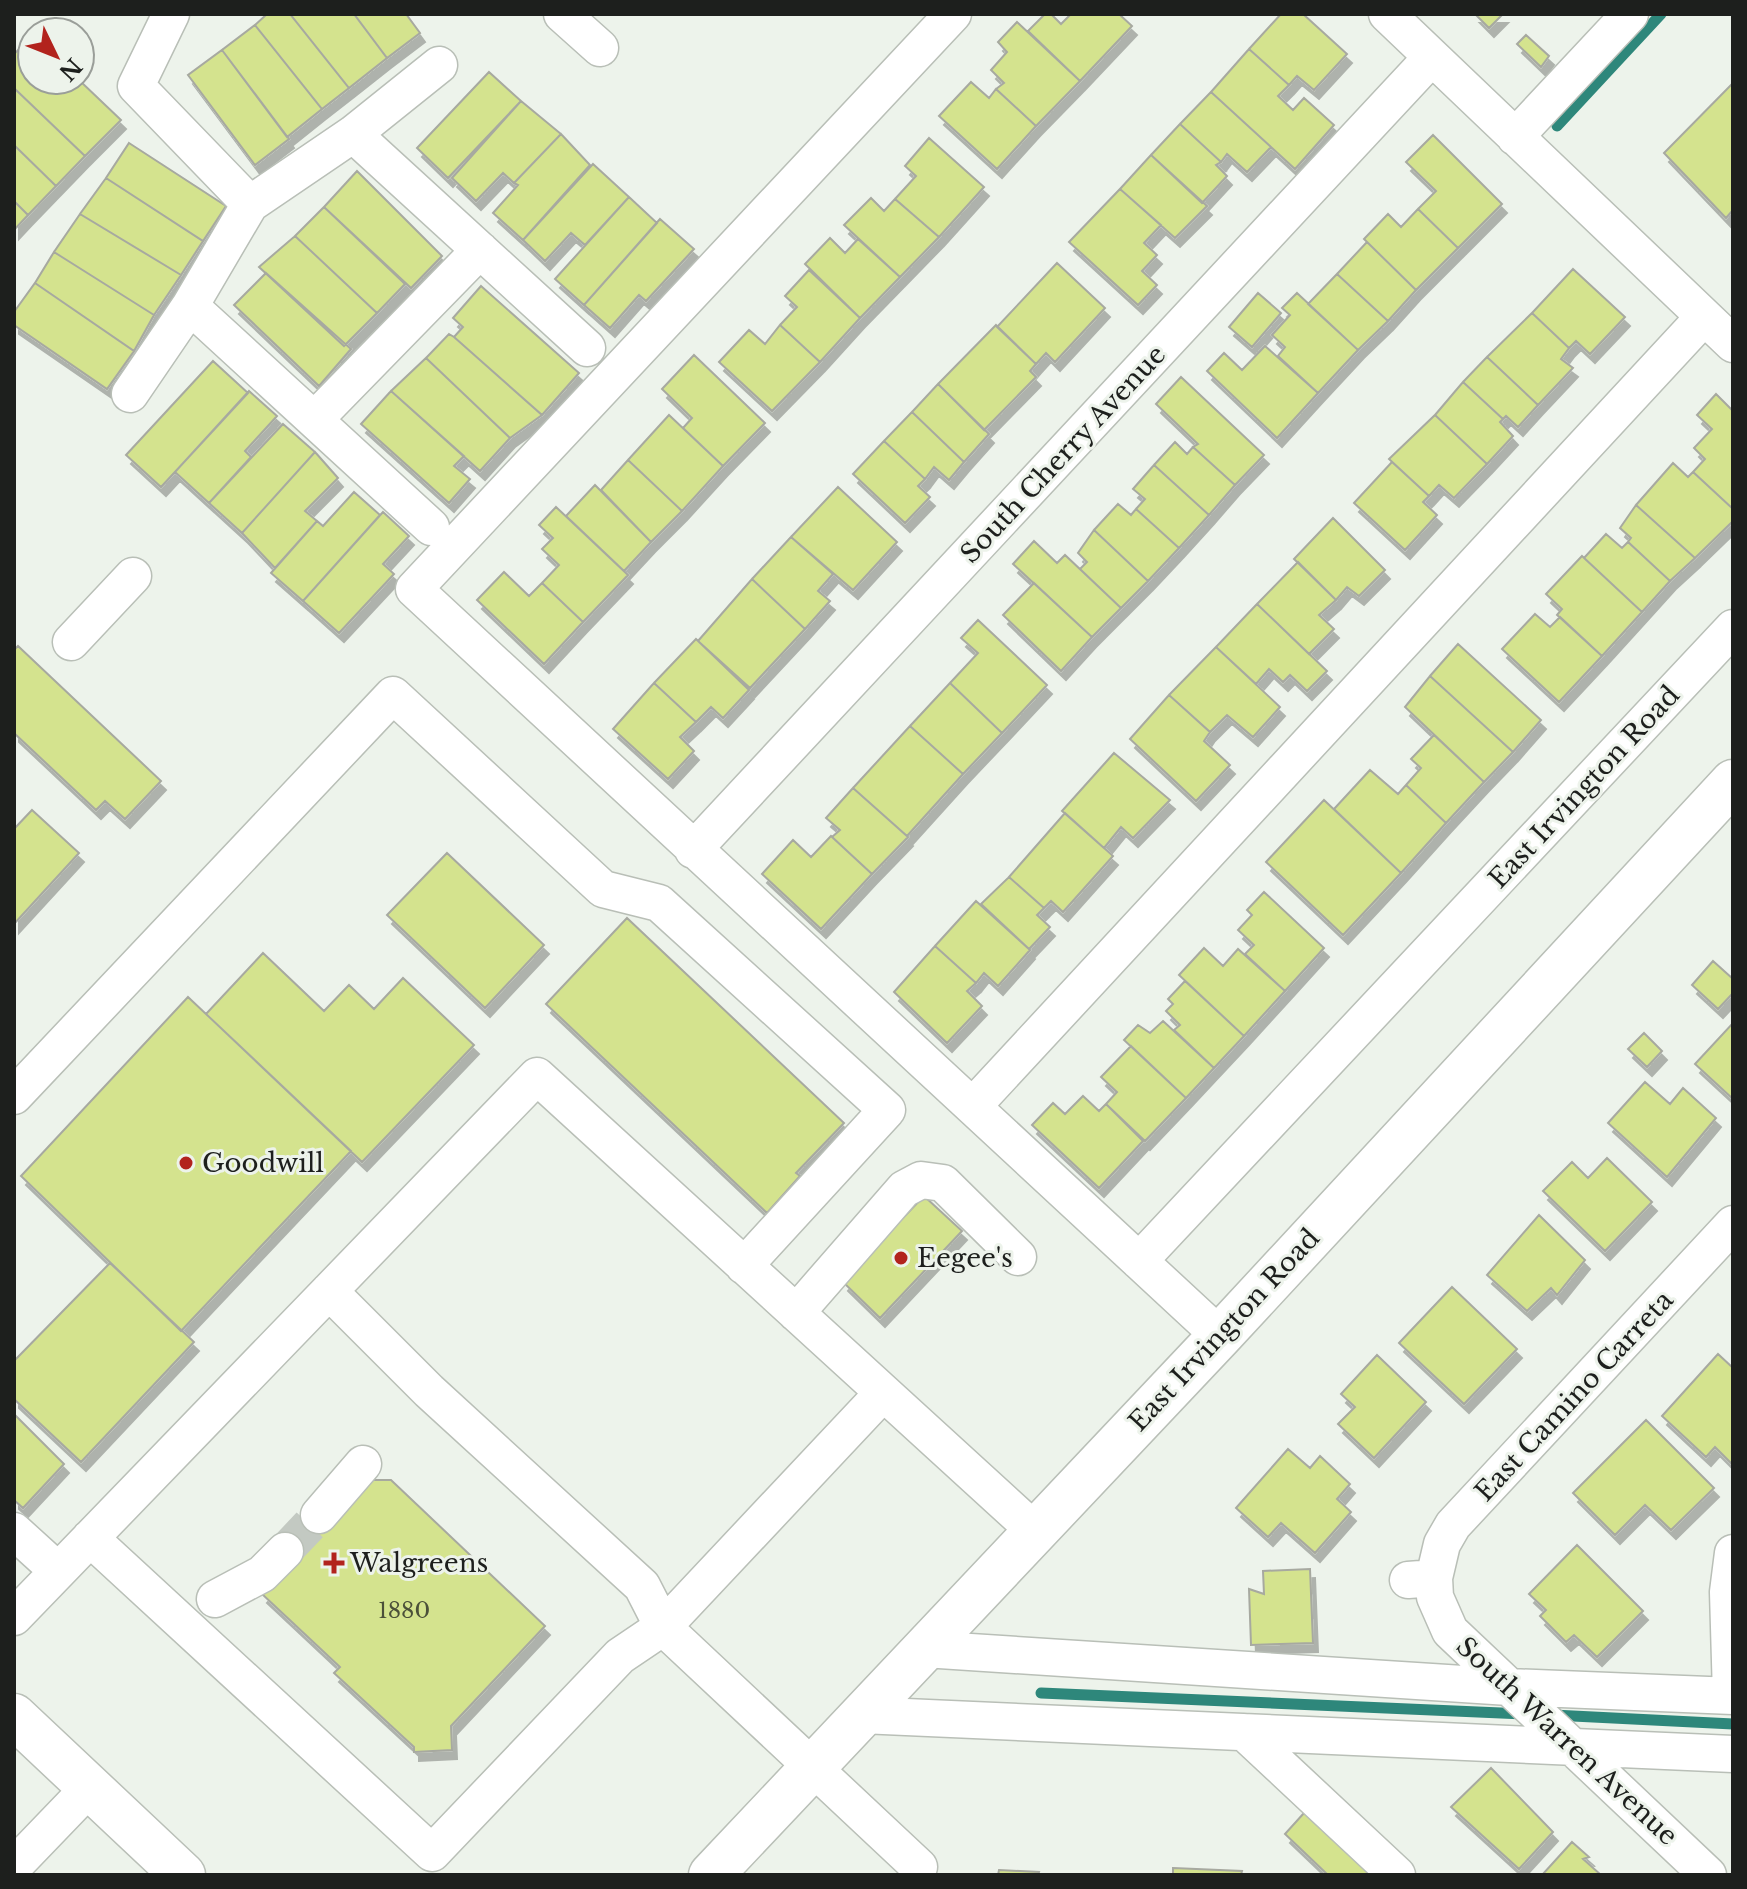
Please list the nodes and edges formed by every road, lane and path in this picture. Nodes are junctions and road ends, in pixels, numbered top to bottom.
1 (171, 14) edge
2 (562, 14) edge
3 (953, 14) edge
4 (1387, 14) edge
5 (1630, 14) edge
6 (600, 48) dead end
7 (1432, 57) junction
8 (439, 65) dead end
9 (353, 134) junction
10 (1515, 137) junction
11 (250, 204) junction
12 (480, 250) junction
13 (190, 306) junction
14 (1704, 317) junction
15 (1733, 344) edge
16 (587, 348) dead end
17 (130, 394) dead end
18 (316, 418) junction
19 (431, 527) dead end
20 (133, 576) dead end
21 (1733, 628) edge
22 (71, 642) dead end
23 (1733, 782) edge
24 (693, 850) junction
25 (14, 1096) edge
26 (973, 1106) junction
27 (1733, 1224) edge
28 (1018, 1257) dead end
29 (1139, 1261) junction
30 (744, 1266) junction
31 (329, 1291) junction
32 (796, 1313) junction
33 (1220, 1336) junction
34 (883, 1393) junction
35 (363, 1464) dead end
36 (319, 1515) tunnel mouth
37 (1034, 1530) junction
38 (14, 1531) edge
39 (90, 1538) junction
40 (285, 1551) tunnel mouth
41 (1733, 1553) edge
42 (58, 1571) junction
43 (1421, 1579) joint
44 (215, 1599) dead end
45 (14, 1617) edge
46 (663, 1627) junction
47 (924, 1649) junction
48 (1509, 1687) junction
49 (1732, 1696) edge
50 (861, 1715) junction
51 (14, 1716) edge
52 (1244, 1732) junction
53 (1572, 1746) junction
54 (1733, 1754) edge
55 (815, 1766) junction
56 (90, 1787) junction
57 (14, 1866) edge
58 (919, 1867) dead end
59 (183, 1875) edge
60 (711, 1875) edge
61 (1397, 1875) edge
62 (1708, 1875) edge

1 - 11 street
2 - 6 street
3 - 24 street
4 - 7 street
5 - 10 street
7 - 10 street
7 - 24 street, South Cherry Avenue
8 - 9 street
9 - 11 street
9 - 12 street
10 - 14 street
11 - 13 street
12 - 16 street
12 - 18 street
13 - 17 street
13 - 18 street
14 - 15 street
14 - 26 street
18 - 19 street
20 - 22 street
21 - 29 street, East Irvington Road
23 - 33 main road, East Irvington Road
24 - 26 street
25 - 30 street
26 - 29 street
27 - 43 street, East Camino Carreta
28 - 32 street
29 - 33 street
30 - 31 street
30 - 32 street
31 - 39 street
31 - 46 street
32 - 34 street
33 - 37 main road, East Irvington Road
34 - 37 street
34 - 46 street
35 - 36 street
37 - 47 main road, East Irvington Road
38 - 42 street
39 - 42 street
39 - 46 street
40 - 44 street
41 - 49 street
42 - 45 street
43 - 48 street, South Warren Avenue
46 - 55 street
47 - 48 street
47 - 50 main road, East Irvington Road
48 - 49 street
48 - 53 street, South Warren Avenue
50 - 52 street
50 - 55 main road, East Irvington Road
51 - 56 main road
52 - 53 street
52 - 61 street
53 - 54 street
53 - 62 street, South Warren Avenue
55 - 58 street
55 - 60 main road, East Irvington Road
56 - 57 street
56 - 59 main road

